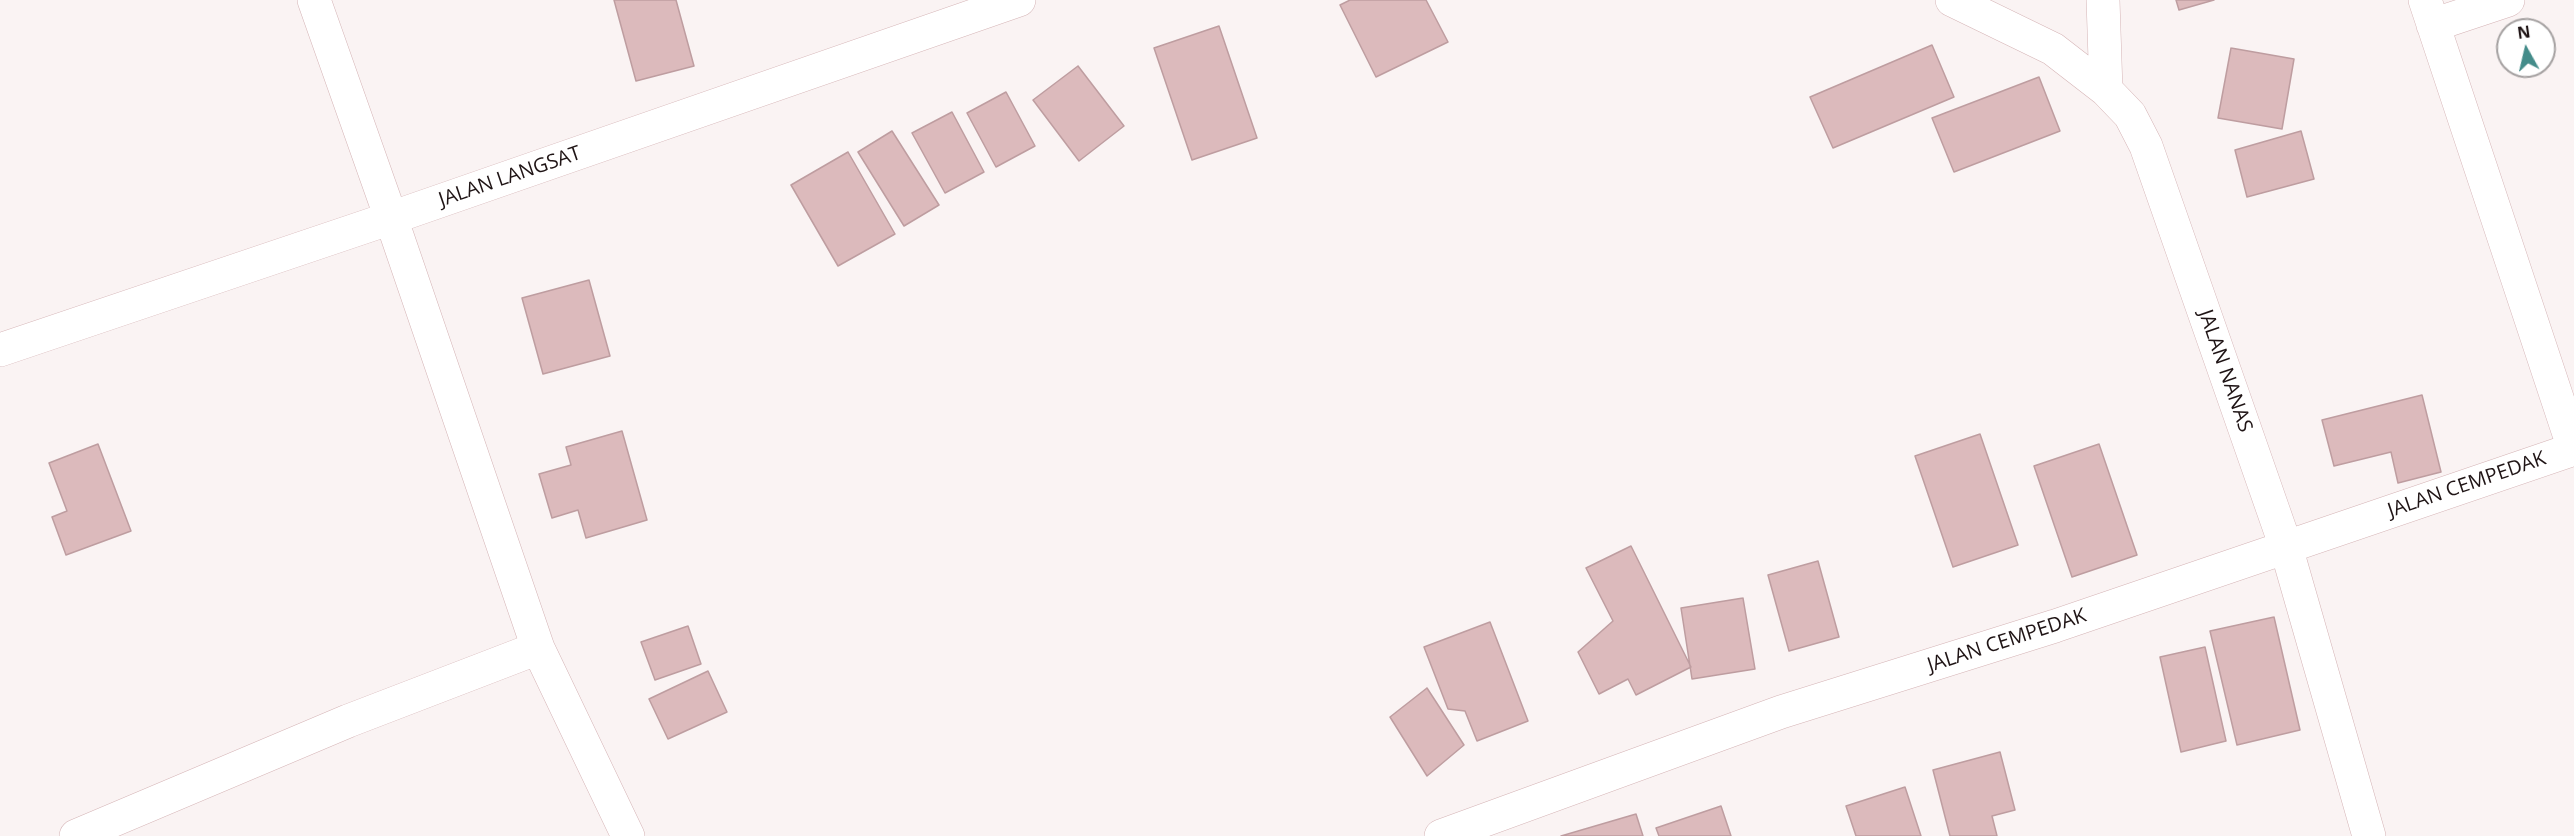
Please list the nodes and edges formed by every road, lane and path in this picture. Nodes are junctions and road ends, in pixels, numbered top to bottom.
1 (314, 0) edge
2 (1019, 0) edge
3 (1952, 0) edge
4 (2103, 0) edge
5 (2508, 0) edge
6 (2429, 12) edge
7 (2106, 90) junction
8 (391, 218) junction
9 (0, 350) edge
10 (2574, 449) edge
11 (2286, 547) junction
12 (538, 648) junction
13 (76, 836) edge
14 (628, 836) edge
15 (1441, 836) edge
16 (2369, 836) edge

1 - 8 street
2 - 8 street, JALAN LANGSAT
3 - 7 street, JALAN NANAS
4 - 7 street
5 - 6 street
6 - 10 street
7 - 11 street, JALAN NANAS
8 - 9 street, JALAN LANGSAT
8 - 12 street
10 - 11 street, JALAN CEMPEDAK
11 - 15 street, JALAN CEMPEDAK
11 - 16 street, JALAN NANAS
12 - 13 street
12 - 14 street

